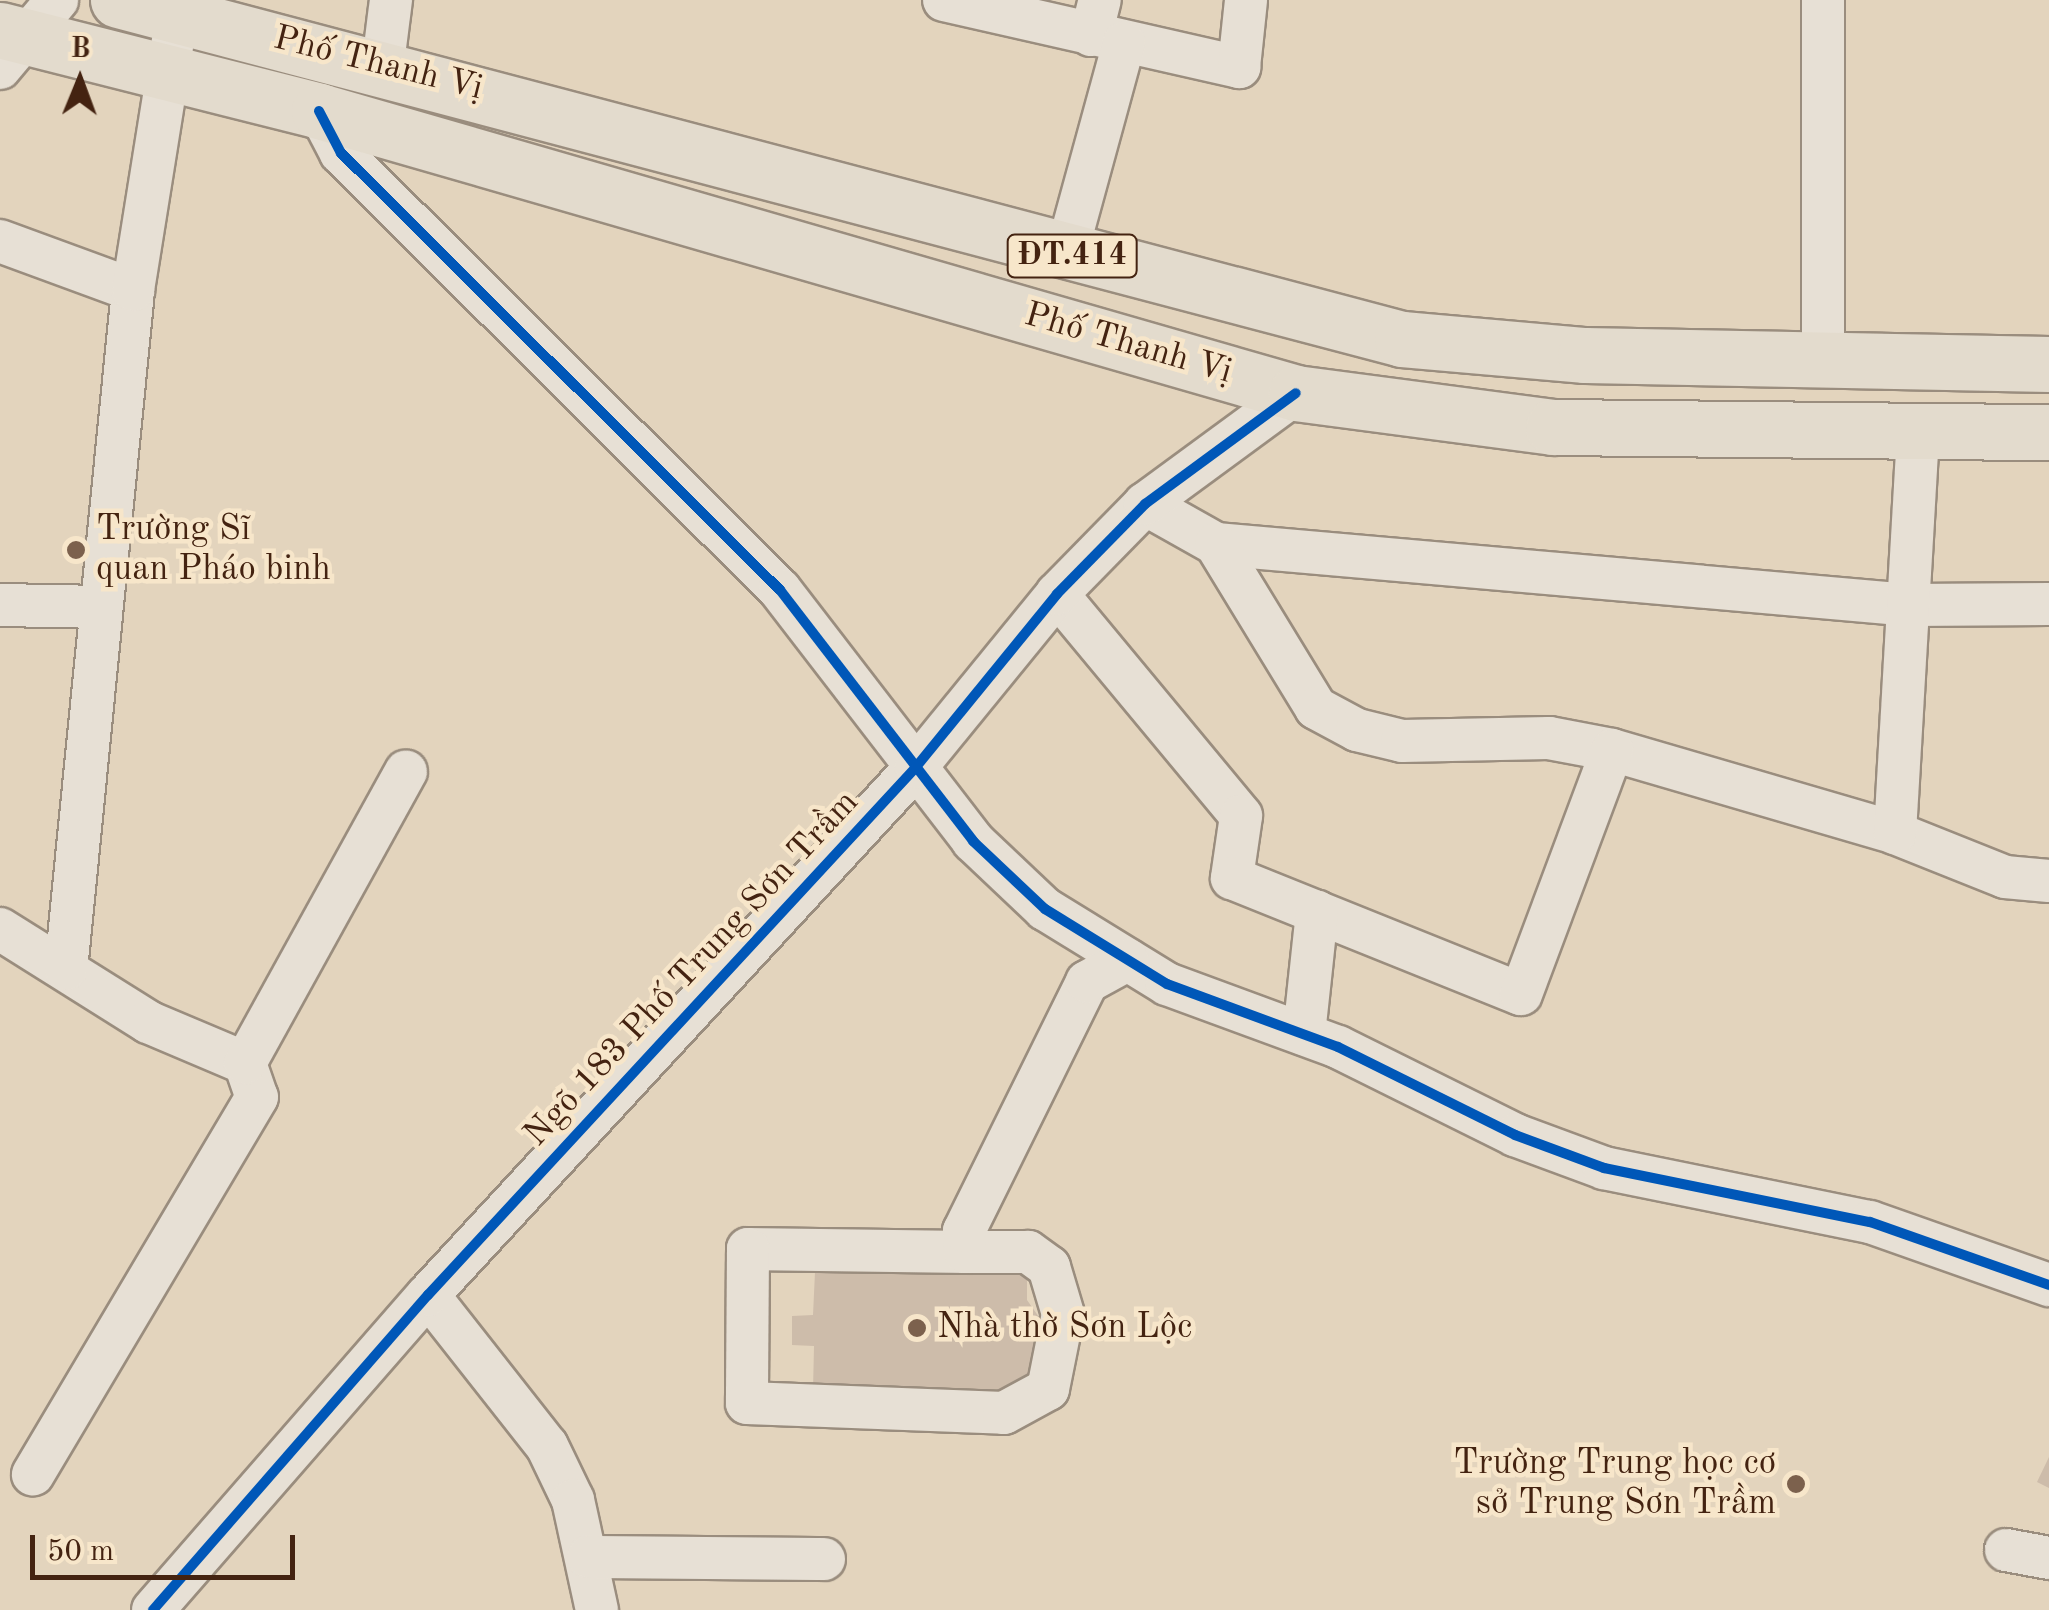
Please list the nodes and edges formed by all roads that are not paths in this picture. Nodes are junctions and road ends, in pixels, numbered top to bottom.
1 (118, 0) edge
2 (391, 0) edge
3 (944, 0) edge
4 (1246, 0) edge
5 (1822, 0) edge
6 (177, 14) junction
7 (1105, 26) edge
8 (21, 34) edge
9 (382, 62) junction
10 (166, 77) junction
11 (319, 111) junction
12 (0, 241) edge
13 (1066, 255) junction
14 (133, 290) junction
15 (1824, 364) junction
16 (2049, 364) edge
17 (1296, 393) junction
18 (2049, 432) edge
19 (1918, 435) junction
20 (1145, 504) junction
21 (1216, 544) junction
22 (1057, 594) junction
23 (1911, 604) junction
24 (2049, 604) edge
25 (0, 606) edge
26 (101, 607) junction
27 (1612, 750) junction
28 (916, 767) junction
29 (406, 772) dead end
30 (1895, 834) junction
31 (2049, 881) edge
32 (1316, 912) junction
33 (0, 930) edge
34 (1127, 960) junction
35 (66, 969) junction
36 (1304, 1034) junction
37 (245, 1063) junction
38 (965, 1252) junction
39 (2049, 1286) edge
40 (428, 1295) junction
41 (33, 1475) dead end
42 (2006, 1550) dead end
43 (588, 1557) junction
44 (2049, 1558) edge
45 (824, 1559) dead end
46 (154, 1610) edge
47 (597, 1610) edge

1 - 6 main road, Phố Thanh Vị / ĐT.414
2 - 9 street
3 - 7 street
4 - 7 street
5 - 15 street
6 - 9 main road, Phố Thanh Vị / ĐT.414
6 - 10 street
7 - 13 street
8 - 10 main road, Phố Thanh Vị
9 - 13 main road, Phố Thanh Vị / ĐT.414
10 - 11 main road, Phố Thanh Vị
10 - 14 street
11 - 17 main road, Phố Thanh Vị
11 - 28 street
12 - 14 street
13 - 15 main road, Phố Thanh Vị / ĐT.414
14 - 26 street
15 - 16 main road, Phố Thanh Vị / ĐT.414
17 - 19 main road, Phố Thanh Vị
17 - 20 street, Ngõ 183 Phố Trung Sơn Trầm
18 - 19 main road, Phố Thanh Vị
19 - 23 street
20 - 21 street
20 - 22 street, Ngõ 183 Phố Trung Sơn Trầm
21 - 23 street
21 - 27 street
22 - 28 street, Ngõ 183 Phố Trung Sơn Trầm
22 - 32 street
23 - 24 street
23 - 30 street
25 - 26 street
26 - 35 street
27 - 30 street
27 - 32 street
28 - 34 street
28 - 40 street, Ngõ 183 Phố Trung Sơn Trầm
29 - 37 street
30 - 31 street
32 - 36 street
33 - 35 street
34 - 36 street
34 - 38 street
35 - 37 street
36 - 39 street
37 - 41 street
38 - 38 street
40 - 43 street
40 - 46 street, Ngõ 183 Phố Trung Sơn Trầm
42 - 44 street
43 - 45 street
43 - 47 street

